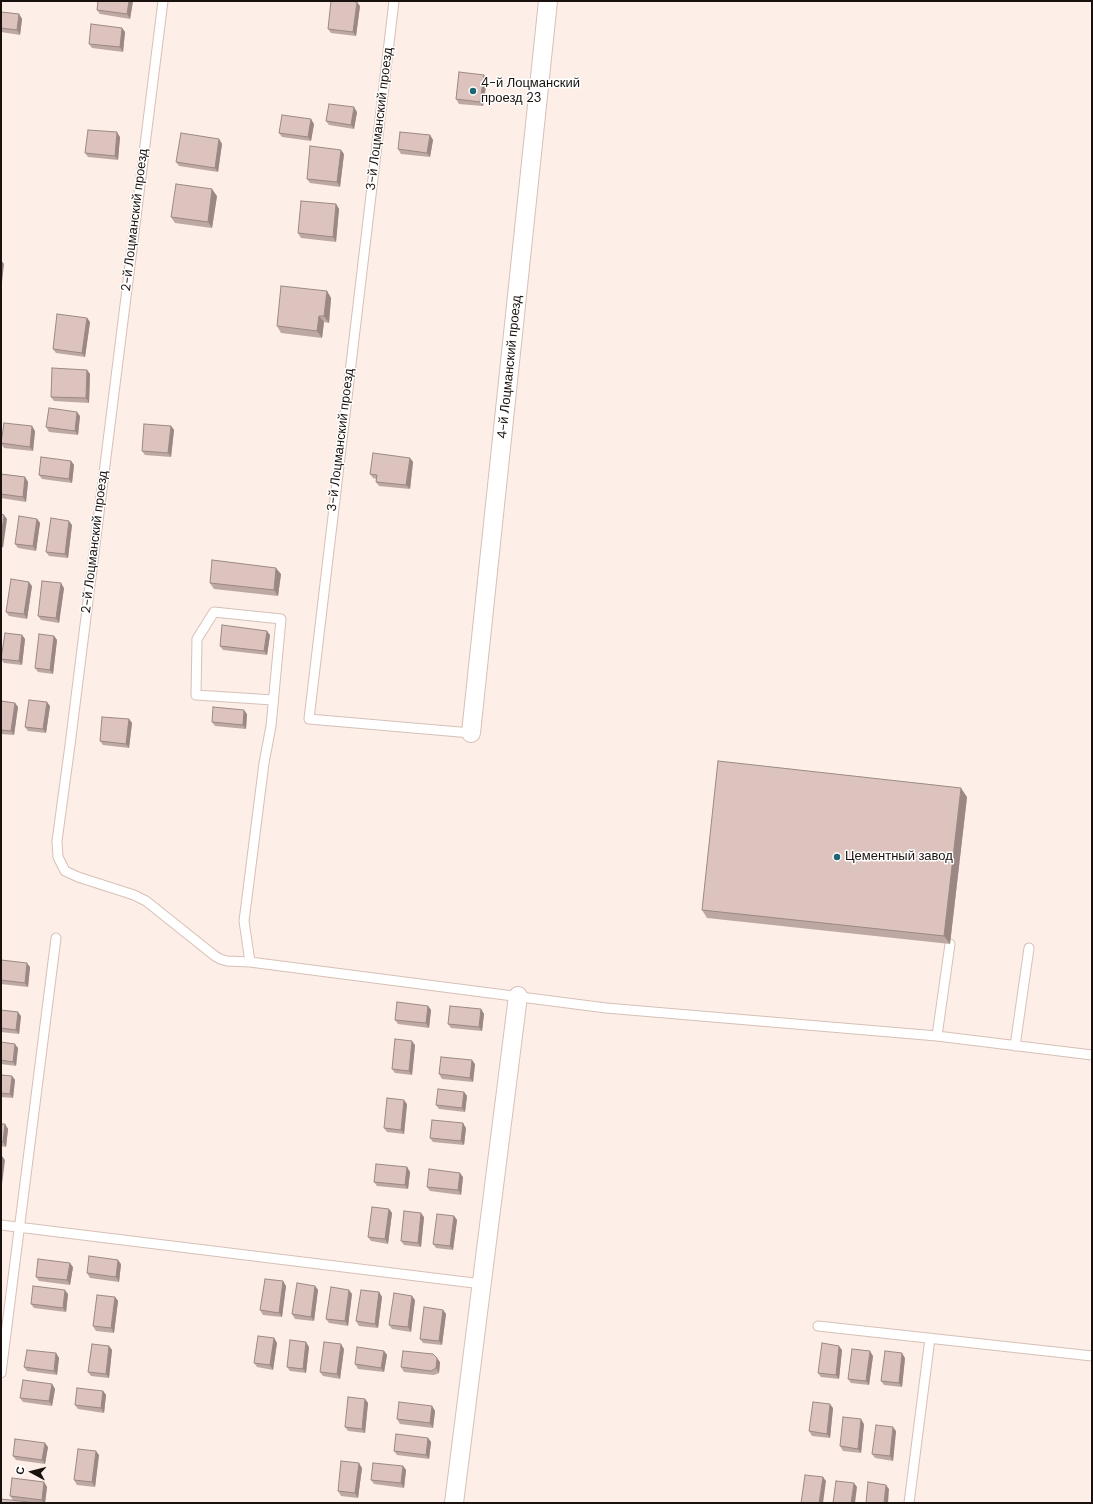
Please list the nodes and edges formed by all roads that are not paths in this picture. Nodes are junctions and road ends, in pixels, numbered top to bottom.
1 (162, 1) edge
2 (394, 1) edge
3 (548, 1) edge
4 (273, 700) junction
5 (471, 733) joint
6 (56, 938) dead end
7 (950, 944) dead end
8 (1029, 948) dead end
9 (250, 962) junction
10 (518, 996) junction
11 (937, 1036) junction
12 (1015, 1046) junction
13 (1092, 1055) edge
14 (1, 1225) edge
15 (20, 1227) junction
16 (482, 1284) junction
17 (818, 1326) dead end
18 (930, 1338) junction
19 (1092, 1356) edge
20 (1, 1373) edge
21 (454, 1503) edge
22 (909, 1503) edge

1 - 9 lane, 2-й Лоцманский проезд
2 - 5 lane, 3-й Лоцманский проезд
3 - 5 street, 4-й Лоцманский проезд
4 - 4 lane
4 - 9 lane
6 - 15 lane
7 - 11 lane
8 - 12 lane
9 - 10 lane, 2-й Лоцманский проезд
10 - 11 lane, 2-й Лоцманский проезд
10 - 16 street
11 - 12 lane, 2-й Лоцманский проезд
12 - 13 lane, 2-й Лоцманский проезд
14 - 15 lane
15 - 16 lane
15 - 20 lane
16 - 21 street
17 - 18 lane
18 - 19 lane
18 - 22 lane

